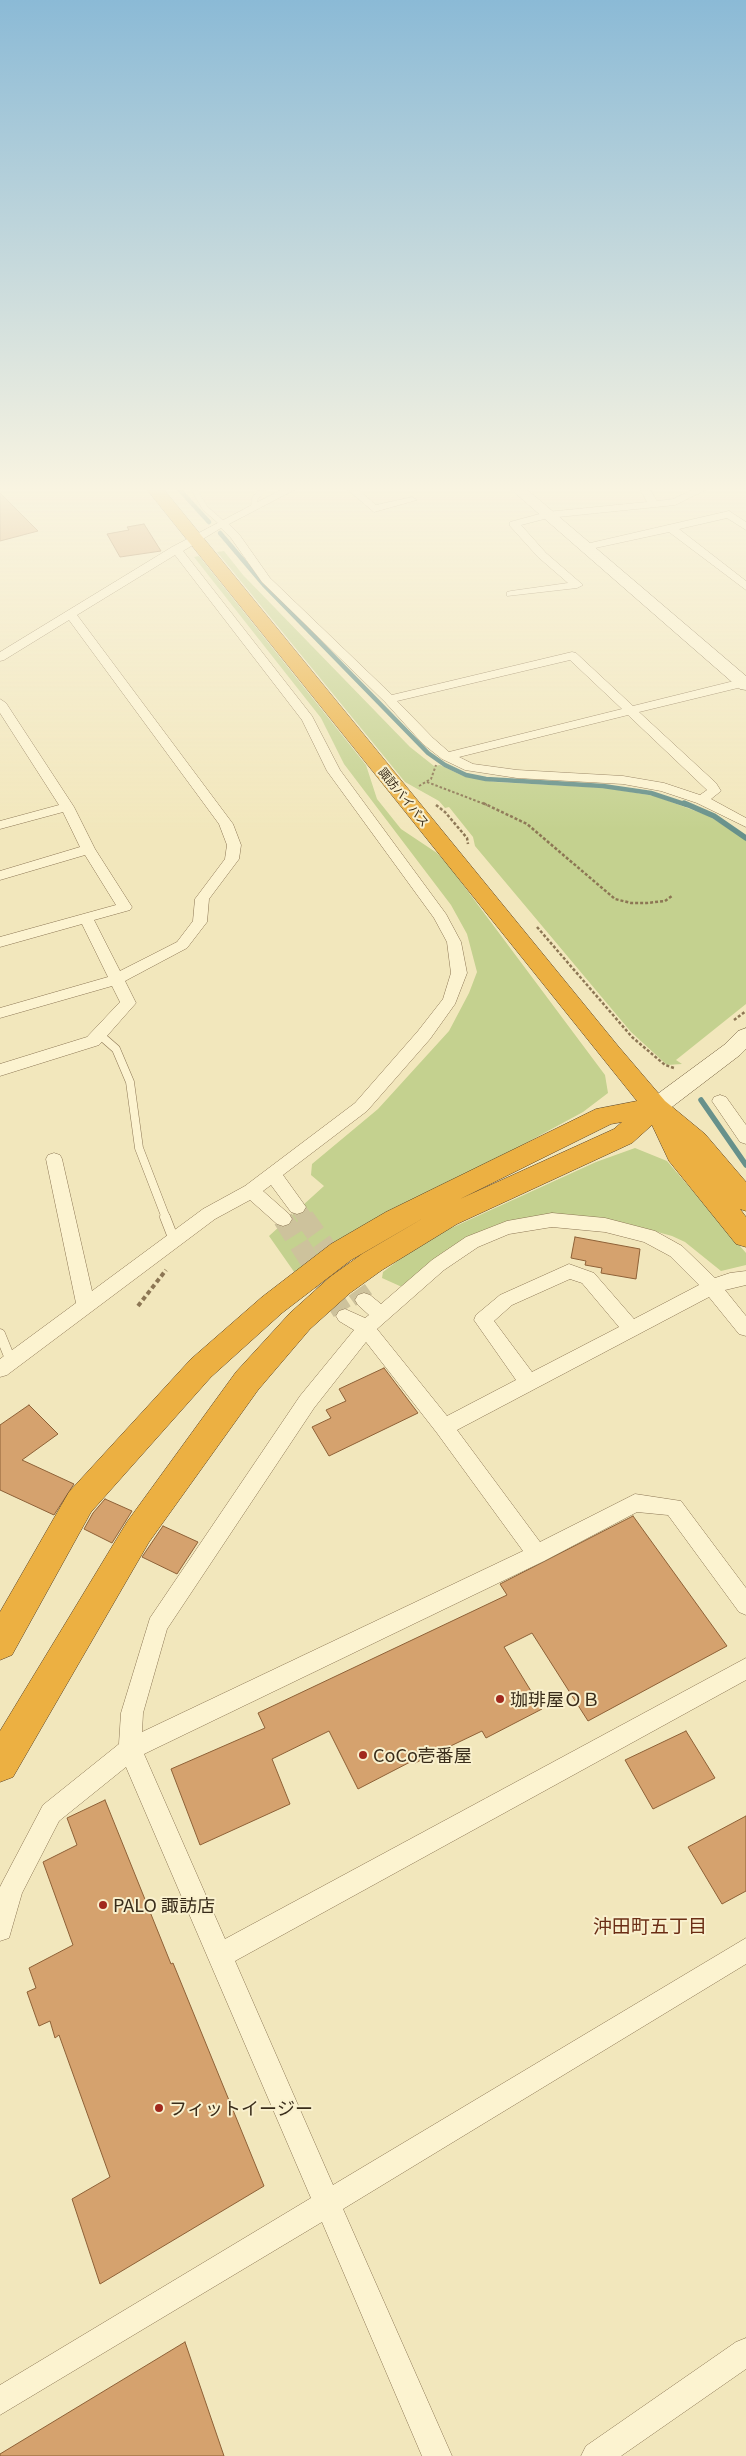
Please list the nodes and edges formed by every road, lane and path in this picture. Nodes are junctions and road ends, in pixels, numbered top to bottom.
1 (91, 601) edge
2 (216, 601) edge
3 (246, 601) edge
4 (287, 601) edge
5 (649, 601) edge
6 (70, 613) junction
7 (0, 657) edge
8 (745, 683) edge
9 (389, 699) junction
10 (0, 703) edge
11 (631, 711) junction
12 (447, 756) junction
13 (436, 764) dead end
14 (430, 800) dead end
15 (702, 800) junction
16 (67, 807) junction
17 (746, 823) edge
18 (0, 826) edge
19 (468, 848) dead end
20 (88, 849) junction
21 (0, 876) edge
22 (672, 896) dead end
23 (86, 918) junction
24 (531, 920) dead end
25 (0, 942) edge
26 (114, 980) junction
27 (746, 1011) edge
28 (0, 1013) edge
29 (739, 1030) edge
30 (100, 1035) junction
31 (682, 1067) dead end
32 (0, 1070) edge
33 (720, 1101) dead end
34 (656, 1107) junction
35 (746, 1138) edge
36 (54, 1159) dead end
37 (273, 1174) junction
38 (251, 1191) junction
39 (746, 1201) edge
40 (297, 1207) tunnel mouth
41 (282, 1219) tunnel mouth
42 (746, 1236) edge
43 (174, 1240) junction
44 (746, 1278) edge
45 (712, 1287) junction
46 (364, 1300) tunnel mouth
47 (86, 1306) junction
48 (381, 1315) junction
49 (345, 1316) tunnel mouth
50 (366, 1328) junction
51 (746, 1329) edge
52 (632, 1330) junction
53 (0, 1334) edge
54 (6, 1365) edge
55 (530, 1384) junction
56 (444, 1427) junction
57 (537, 1554) junction
58 (746, 1605) edge
59 (0, 1644) edge
60 (746, 1668) edge
61 (130, 1749) junction
62 (0, 1764) edge
63 (0, 1930) edge
64 (746, 1950) edge
65 (219, 1956) junction
66 (328, 2204) junction
67 (746, 2352) edge
68 (0, 2401) edge
69 (436, 2456) edge
70 (596, 2456) edge

1 - 6 street
2 - 37 street
3 - 34 highway, 諏訪バイパス
4 - 9 street
5 - 8 street
6 - 7 street
6 - 26 street
8 - 11 street
9 - 11 street
9 - 12 street
10 - 16 street
11 - 12 street
11 - 15 street
12 - 15 street
13 - 22 path
14 - 19 path
15 - 17 street
16 - 18 street
16 - 20 street
20 - 21 street
20 - 23 street
23 - 25 street
23 - 26 street
24 - 31 path
26 - 28 street
26 - 30 street
27 - 29 path
29 - 34 street
30 - 32 street
30 - 43 lane
33 - 35 street
34 - 39 highway, 諏訪バイパス
34 - 42 highway, 諏訪バイパス
34 - 59 highway
34 - 62 highway
36 - 47 street
37 - 38 street
37 - 40 street
38 - 41 street
38 - 43 street
43 - 47 street
44 - 45 street
45 - 48 street
45 - 51 street
45 - 52 street
46 - 48 street
47 - 54 street
48 - 50 street
49 - 50 street
50 - 56 street
50 - 61 street
52 - 55 street
52 - 55 street
53 - 54 lane
55 - 56 street
56 - 57 street
57 - 58 street
57 - 61 street
60 - 65 street
61 - 63 street
61 - 65 street
64 - 66 street
65 - 66 street
66 - 68 street
66 - 69 street
67 - 70 street

